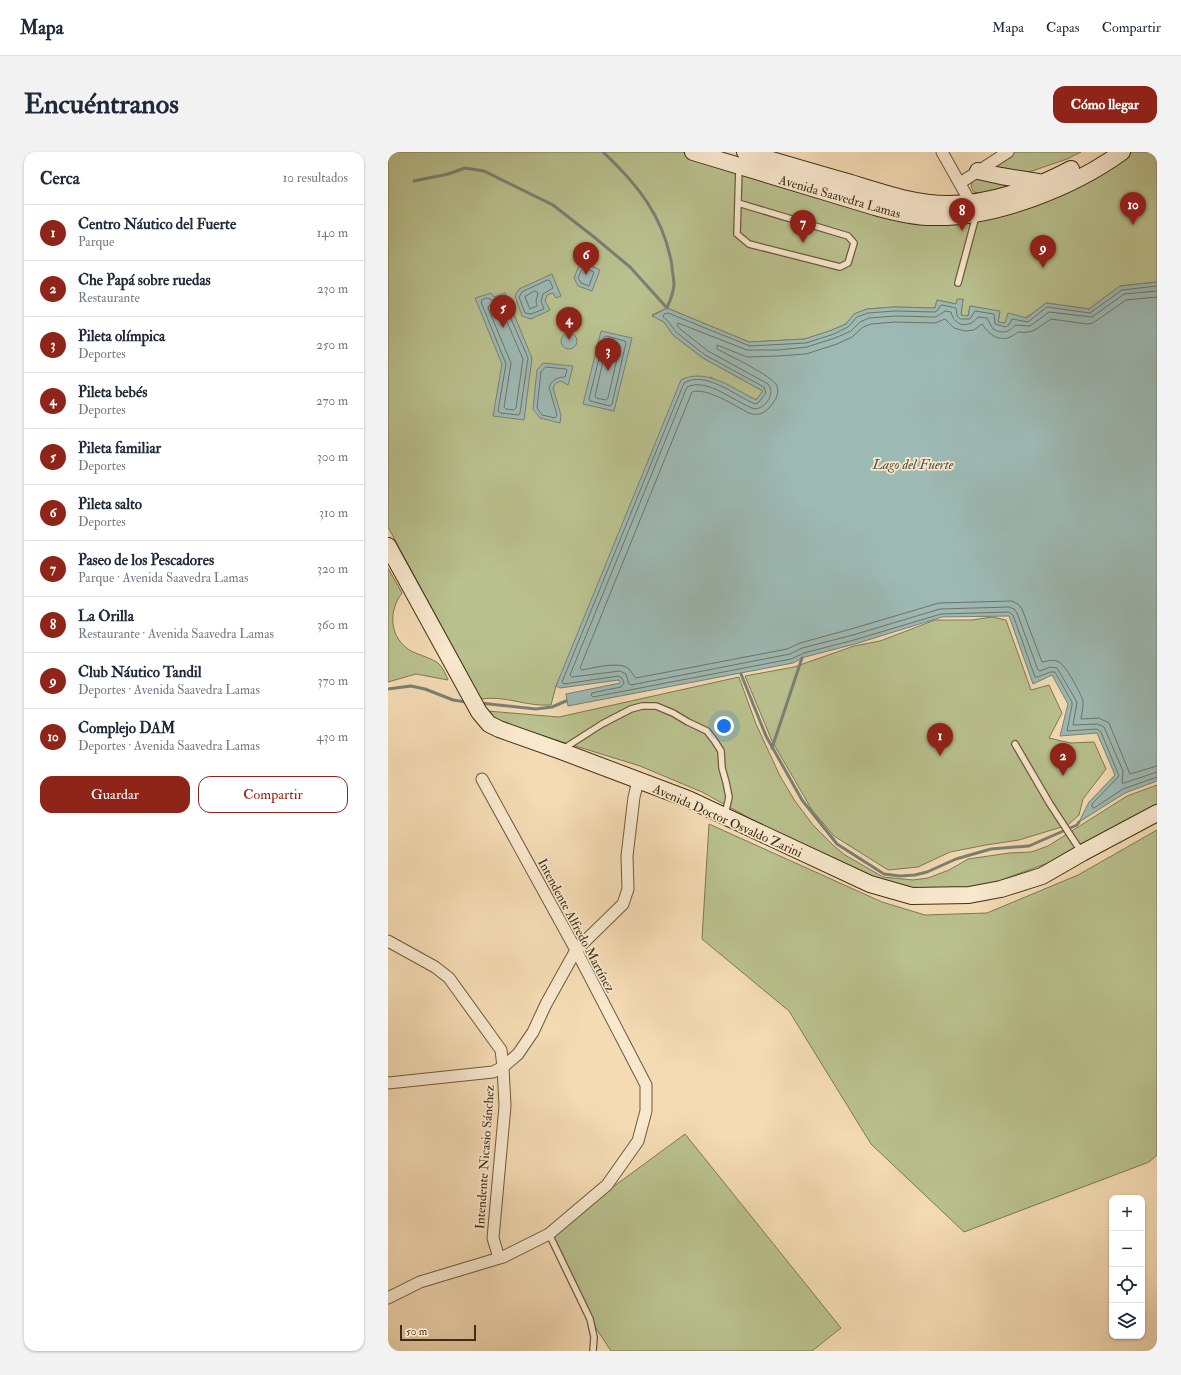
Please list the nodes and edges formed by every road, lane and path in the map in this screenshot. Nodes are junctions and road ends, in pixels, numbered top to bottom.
1 (692, 152) edge
2 (942, 152) edge
3 (1008, 152) edge
4 (1102, 152) edge
5 (1122, 152) edge
6 (743, 157) edge
7 (978, 171) junction
8 (960, 183) junction
9 (1041, 183) junction
10 (738, 204) junction
11 (974, 208) junction
12 (958, 283) dead end
13 (388, 546) edge
14 (1015, 744) dead end
15 (561, 750) junction
16 (482, 779) dead end
17 (638, 781) junction
18 (1157, 813) edge
19 (725, 815) junction
20 (1082, 853) junction
21 (388, 941) edge
22 (576, 950) junction
23 (503, 1067) junction
24 (388, 1083) edge
25 (549, 1234) junction
26 (499, 1258) junction
27 (388, 1298) edge
28 (593, 1351) edge

1 - 6 main road, Avenida Saavedra Lamas
2 - 8 street
3 - 7 street
4 - 9 main road, Avenida Saavedra Lamas
5 - 11 main road, Avenida Saavedra Lamas
6 - 10 lane
6 - 11 main road, Avenida Saavedra Lamas
7 - 8 street
7 - 9 main road
8 - 11 street
9 - 11 main road, Avenida Saavedra Lamas
10 - 10 lane
11 - 12 lane
13 - 15 main road, Avenida Doctor Osvaldo Zarini
14 - 20 lane
15 - 17 main road, Avenida Doctor Osvaldo Zarini
15 - 19 lane
16 - 22 street, Intendente Alfredo Martínez
17 - 19 main road, Avenida Doctor Osvaldo Zarini
17 - 22 street
18 - 20 main road, Avenida Doctor Osvaldo Zarini
19 - 20 main road, Avenida Doctor Osvaldo Zarini
21 - 23 street, Intendente Nicasio Sánchez
22 - 23 street
22 - 25 street, Intendente Alfredo Martínez
23 - 24 street
23 - 26 street, Intendente Nicasio Sánchez
25 - 26 street
25 - 28 lane
26 - 27 street

